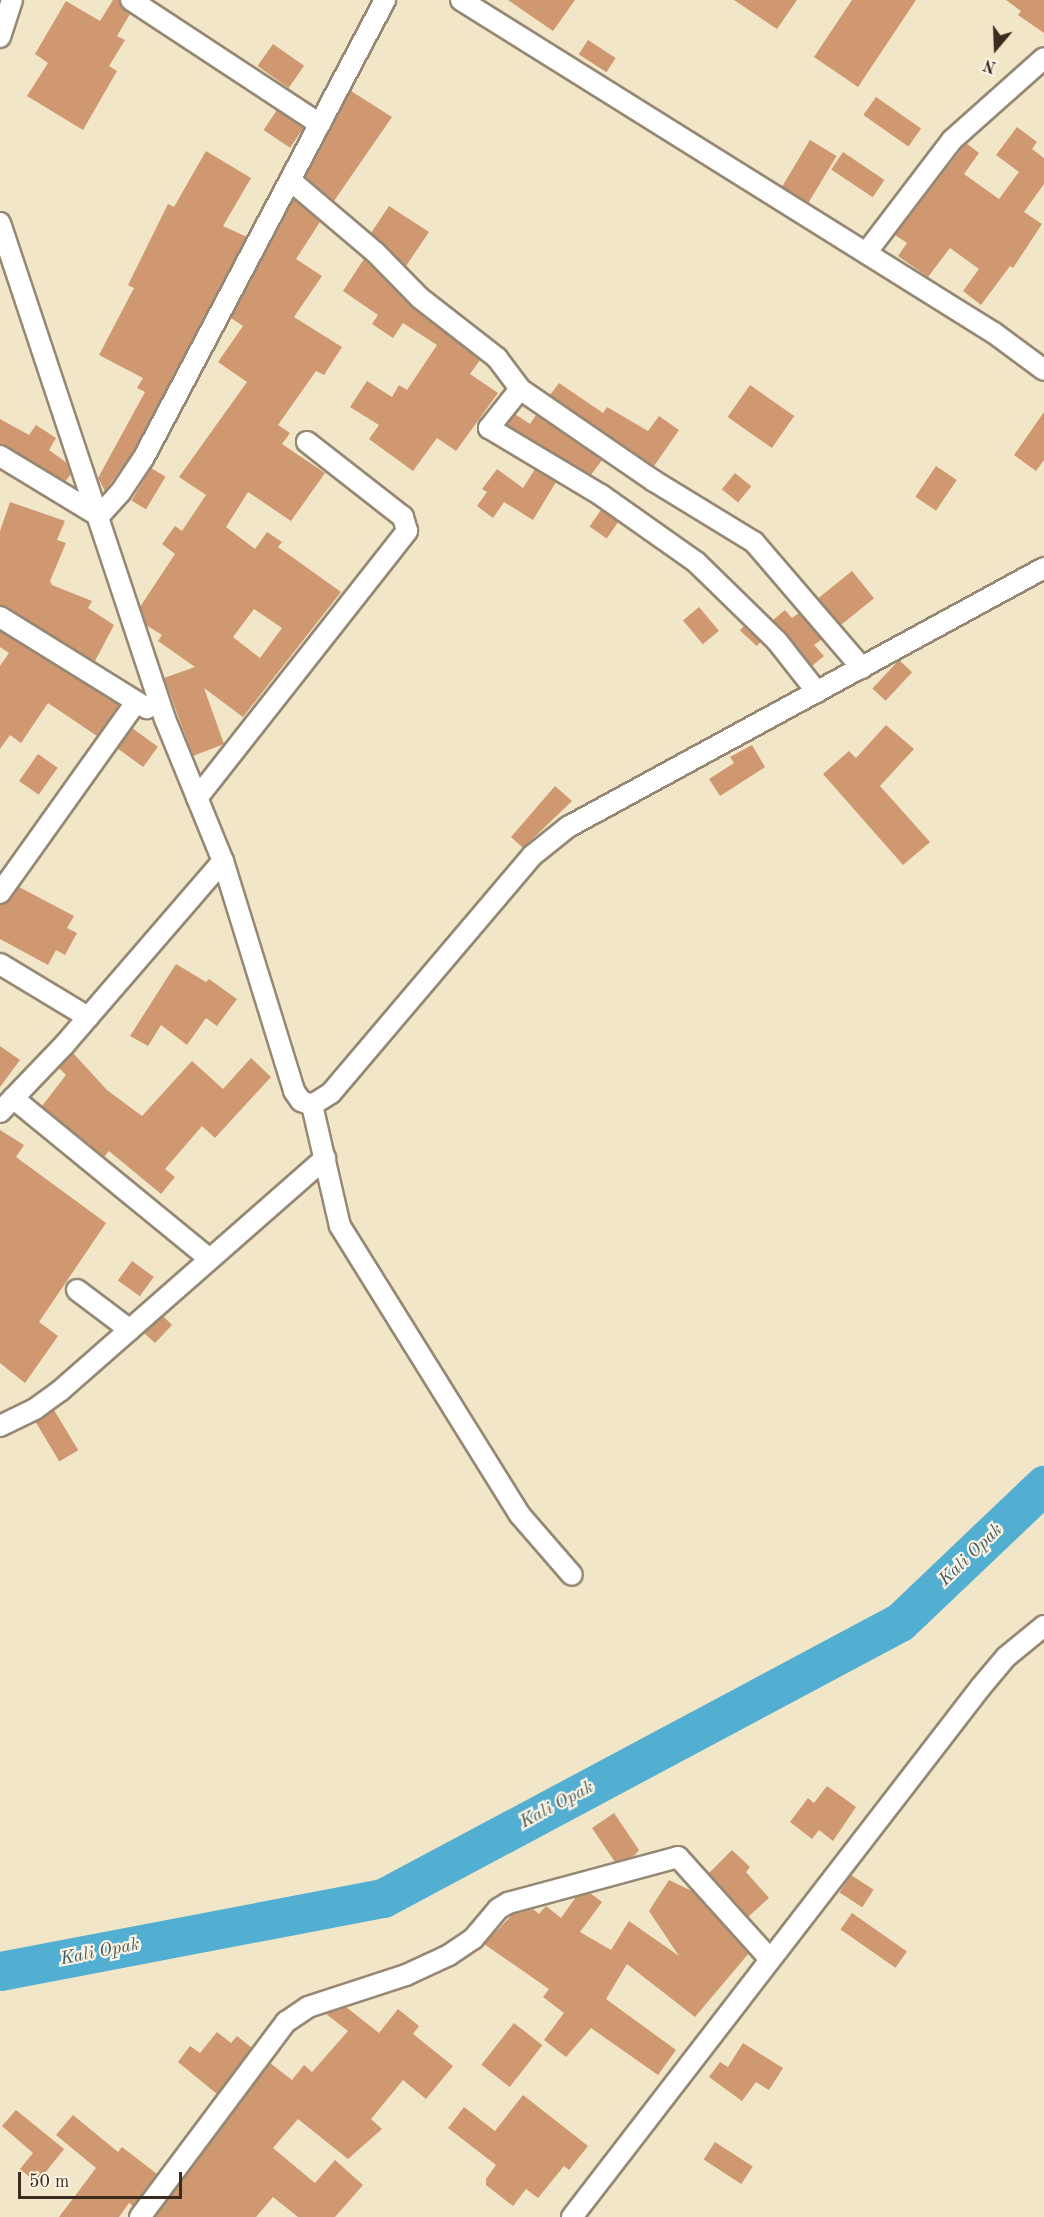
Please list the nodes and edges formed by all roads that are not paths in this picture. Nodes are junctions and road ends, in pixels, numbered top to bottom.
1 (12, 0) edge
2 (131, 0) edge
3 (385, 0) edge
4 (461, 0) edge
5 (0, 37) edge
6 (1044, 58) edge
7 (320, 124) junction
8 (290, 180) junction
9 (0, 223) edge
10 (866, 253) junction
11 (1044, 369) edge
12 (520, 389) junction
13 (307, 442) dead end
14 (0, 456) edge
15 (99, 516) junction
16 (1044, 568) edge
17 (0, 617) edge
18 (861, 668) junction
19 (817, 692) junction
20 (136, 702) junction
21 (165, 719) junction
22 (197, 798) junction
23 (224, 861) junction
24 (0, 893) edge
25 (0, 964) edge
26 (88, 1017) junction
27 (7, 1105) edge
28 (312, 1105) junction
29 (325, 1158) junction
30 (210, 1259) junction
31 (77, 1290) dead end
32 (130, 1330) junction
33 (0, 1426) edge
34 (572, 1575) dead end
35 (1044, 1626) edge
36 (770, 1959) junction
37 (140, 2217) edge
38 (572, 2217) edge

1 - 5 street
2 - 7 street
3 - 7 street
4 - 10 street
6 - 10 street
7 - 8 street
8 - 12 street
8 - 15 street
9 - 15 street
10 - 11 street
12 - 18 street
12 - 19 street
13 - 22 street
14 - 15 street
15 - 21 street
16 - 18 street
17 - 20 street
18 - 19 street
19 - 28 street
20 - 21 street
20 - 24 street
21 - 22 street
22 - 23 street
23 - 26 street
23 - 28 street
25 - 26 street
26 - 27 street
27 - 30 street
28 - 29 street
29 - 30 street
29 - 34 street
30 - 32 street
31 - 32 street
32 - 33 street
35 - 36 street
36 - 37 street
36 - 38 street

